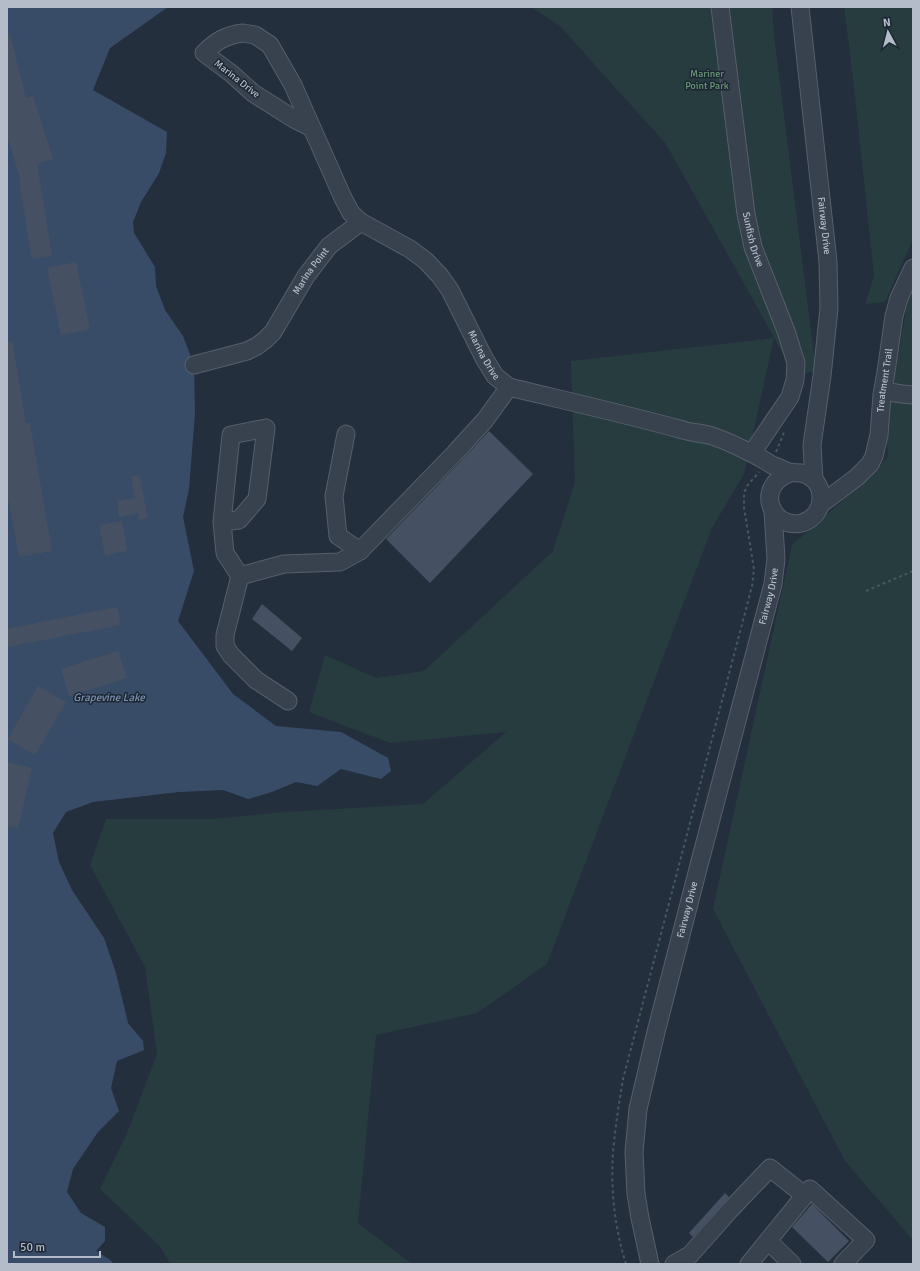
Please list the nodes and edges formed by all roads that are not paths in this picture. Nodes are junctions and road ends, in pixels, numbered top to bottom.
1 (720, 7) edge
2 (800, 7) edge
3 (312, 128) junction
4 (361, 222) junction
5 (913, 268) edge
6 (194, 365) dead end
7 (509, 388) junction
8 (883, 391) junction
9 (913, 395) edge
10 (346, 434) dead end
11 (812, 445) junction
12 (752, 453) junction
13 (765, 466) junction
14 (794, 472) junction
15 (816, 482) junction
16 (847, 485) junction
17 (770, 494) junction
18 (820, 504) junction
19 (773, 511) junction
20 (222, 522) junction
21 (801, 523) junction
22 (360, 551) junction
23 (776, 559) junction
24 (240, 576) junction
25 (288, 701) dead end
26 (804, 1195) junction
27 (768, 1241) junction
28 (650, 1264) edge
29 (674, 1264) edge
30 (749, 1264) edge
31 (792, 1264) edge
32 (843, 1264) edge

1 - 12 street, Sunfish Drive
2 - 11 street, Fairway Drive
3 - 3 street, Marina Drive
3 - 4 street, Marina Drive
4 - 6 street, Marina Point
4 - 7 street, Marina Drive
5 - 8 street, Treatment Trail
7 - 12 street, Marina Drive
7 - 22 street
8 - 9 street
8 - 16 street, Treatment Trail
10 - 22 street
11 - 14 street, Fairway Drive
11 - 15 street, Fairway Drive
12 - 13 street, Marina Drive
13 - 14 street, Marina Drive
13 - 17 street
14 - 15 street
14 - 17 street, Fairway Drive
15 - 16 street
15 - 18 street, Fairway Drive
16 - 18 street, Treatment Trail
17 - 19 street, Fairway Drive
18 - 21 street, Fairway Drive
19 - 21 street
19 - 23 street, Fairway Drive
20 - 20 street
20 - 24 street
21 - 23 street, Fairway Drive
22 - 24 street
23 - 28 street, Fairway Drive
24 - 25 street
26 - 27 street
26 - 29 street
26 - 32 street
27 - 30 street
27 - 31 street

